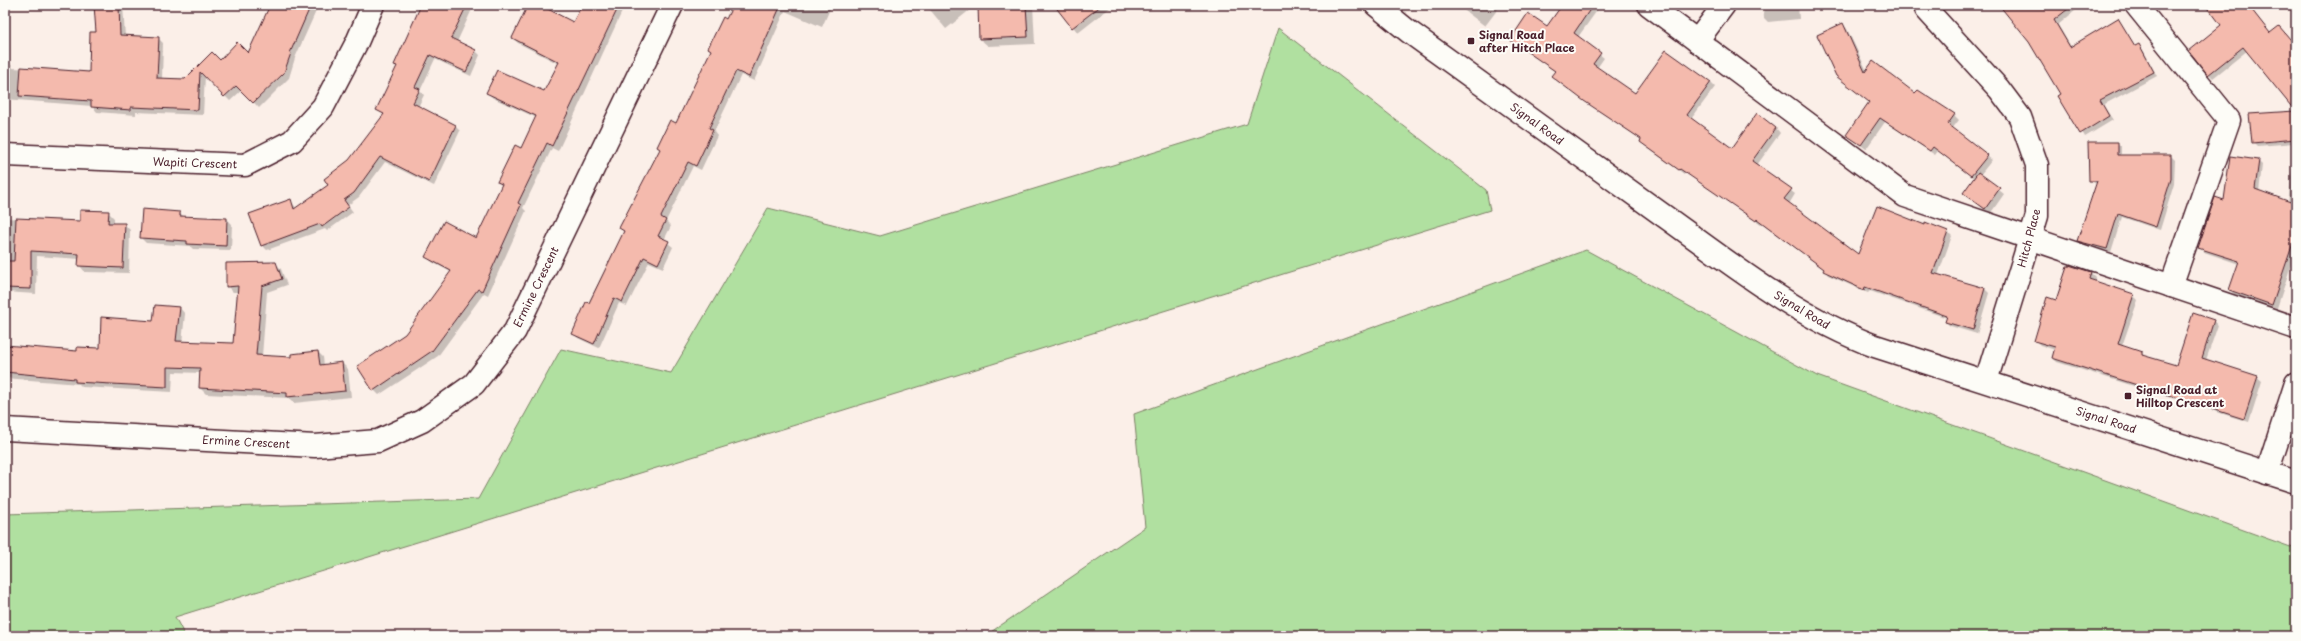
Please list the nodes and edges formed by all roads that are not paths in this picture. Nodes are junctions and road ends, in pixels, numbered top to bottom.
1 (373, 5) edge
2 (672, 5) edge
3 (1376, 5) edge
4 (1649, 5) edge
5 (1724, 5) edge
6 (2136, 5) edge
7 (1926, 9) dead end
8 (1697, 41) junction
9 (5, 155) edge
10 (2030, 238) junction
11 (2171, 286) junction
12 (2296, 328) edge
13 (1986, 381) junction
14 (2296, 382) edge
15 (5, 429) edge
16 (2267, 473) junction
17 (2296, 482) edge

1 - 9 street, Wapiti Crescent
2 - 15 street, Ermine Crescent
3 - 13 street, Signal Road
4 - 8 street
5 - 8 street
6 - 11 street
7 - 10 street, Hitch Place
8 - 10 street
10 - 11 street
10 - 13 street, Hitch Place
11 - 12 street
13 - 16 street, Signal Road
14 - 16 street
16 - 17 street, Signal Road

